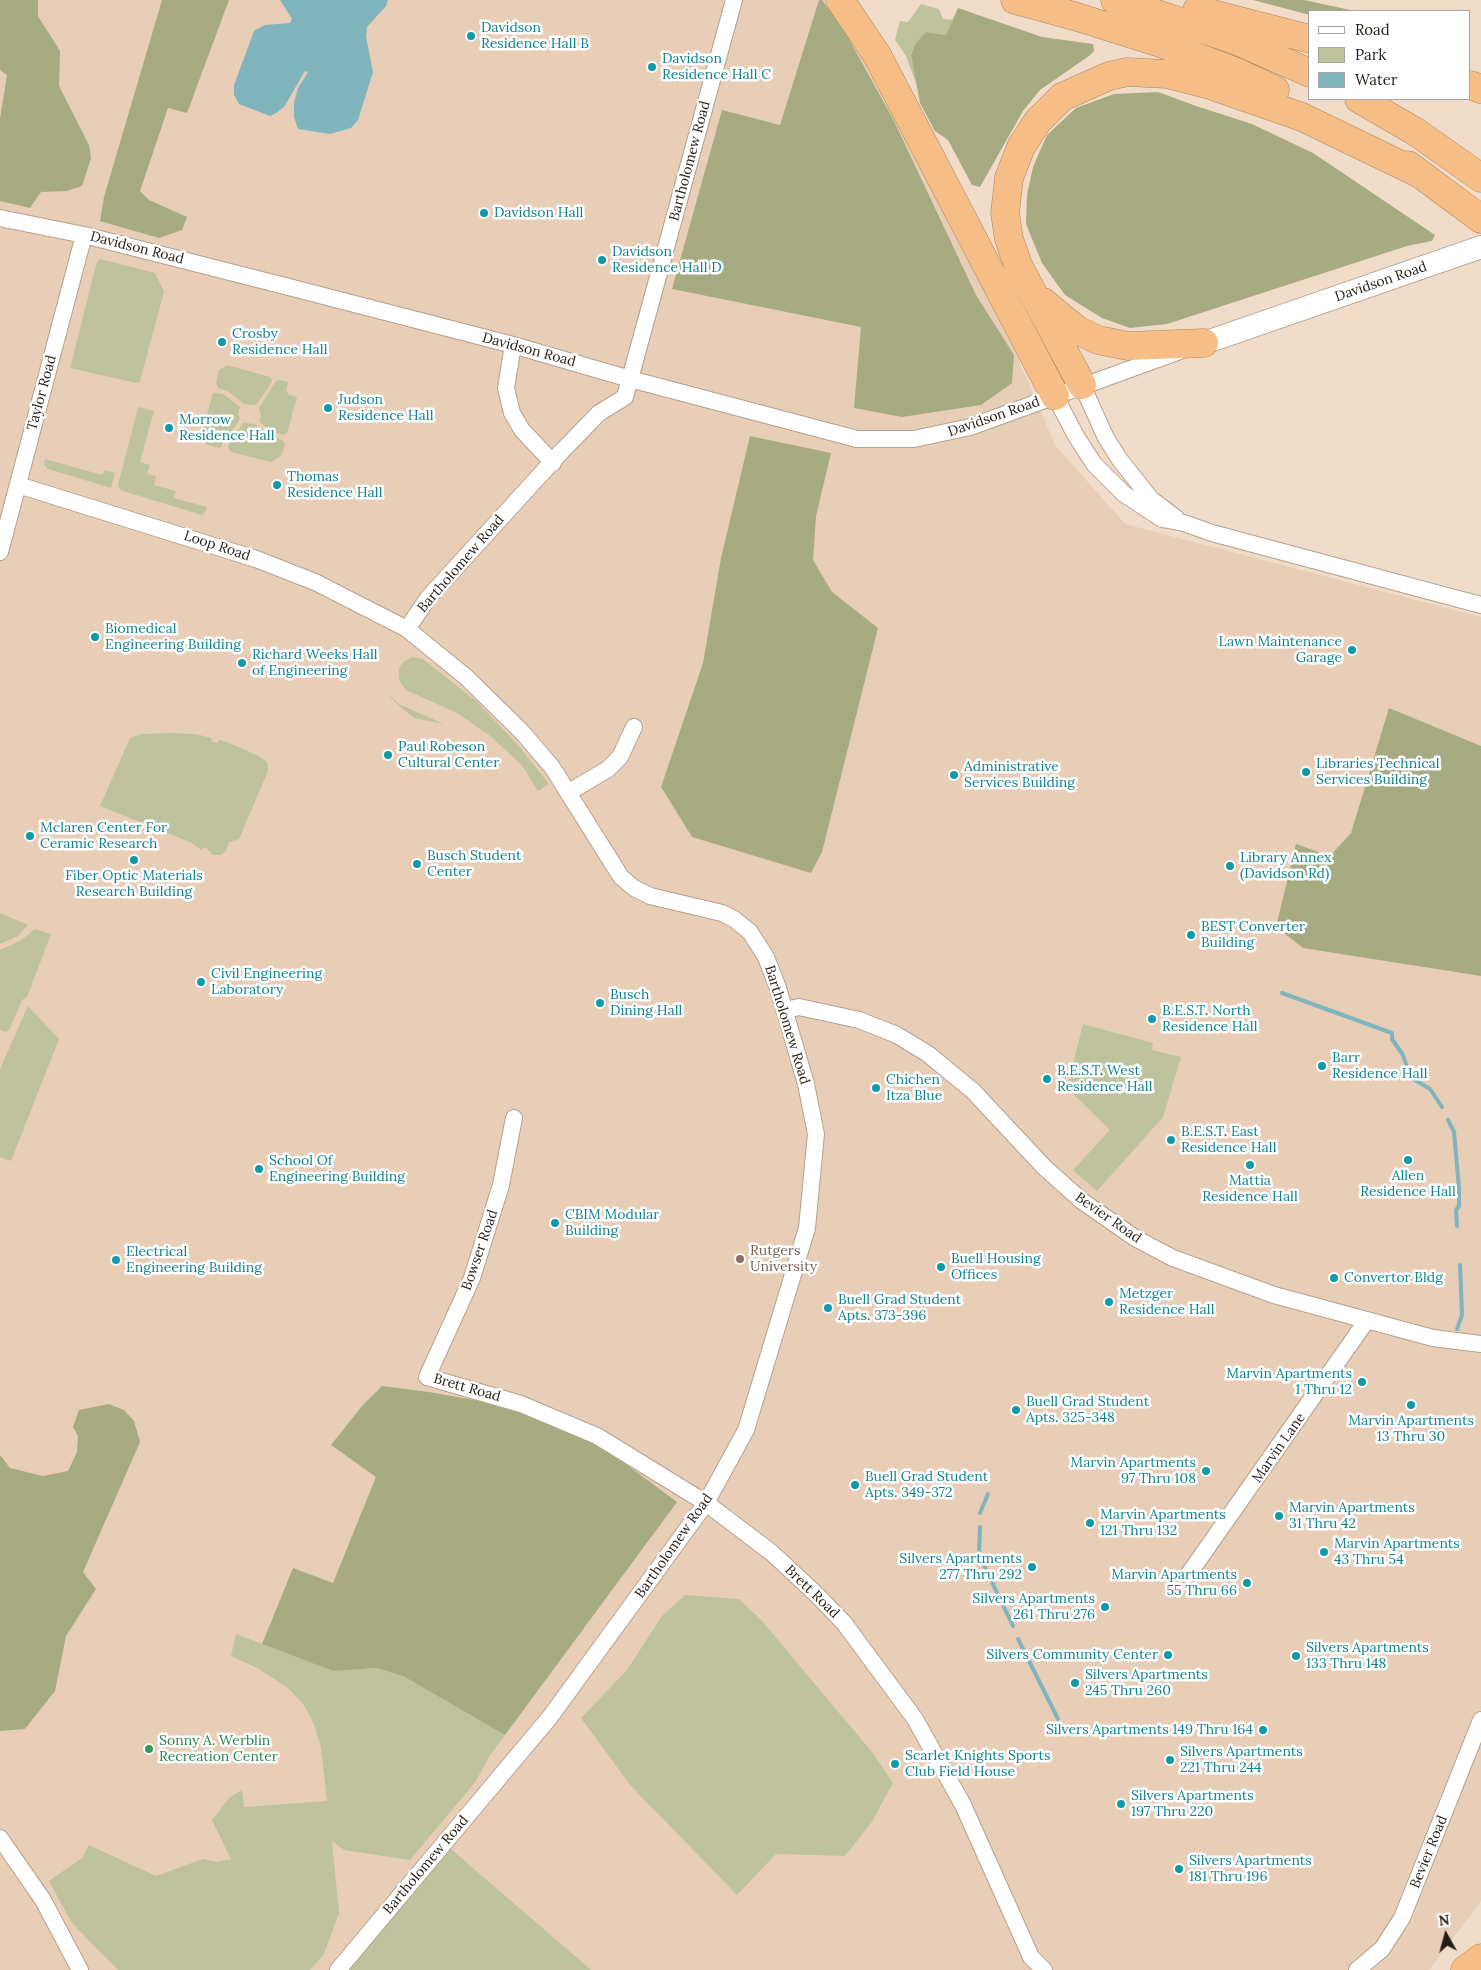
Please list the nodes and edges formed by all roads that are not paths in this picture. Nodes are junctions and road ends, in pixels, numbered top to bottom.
1 (734, 0) edge
2 (840, 0) edge
3 (1015, 0) edge
4 (1115, 0) edge
5 (1159, 0) edge
6 (1308, 38) edge
7 (1308, 72) edge
8 (1361, 100) edge
9 (1422, 175) junction
10 (1481, 178) edge
11 (0, 218) edge
12 (1481, 219) edge
13 (84, 234) junction
14 (1481, 247) edge
15 (1032, 291) junction
16 (1204, 343) junction
17 (513, 345) junction
18 (630, 379) junction
19 (1082, 385) junction
20 (1055, 396) junction
21 (552, 463) junction
22 (11, 494) edge
23 (1184, 523) junction
24 (0, 552) edge
25 (1481, 605) edge
26 (407, 629) junction
27 (634, 727) dead end
28 (569, 792) junction
29 (786, 1010) junction
30 (514, 1118) dead end
31 (1367, 1320) junction
32 (1481, 1344) edge
33 (427, 1377) joint
34 (706, 1503) junction
35 (1188, 1575) dead end
36 (1481, 1720) edge
37 (0, 1838) edge
38 (1481, 1958) edge
39 (80, 1970) edge
40 (338, 1970) edge
41 (1044, 1970) edge
42 (1356, 1970) edge
43 (1465, 1970) edge

1 - 18 street, Bartholomew Road
2 - 20 highway
3 - 9 highway
4 - 7 highway
5 - 6 highway
8 - 10 highway
9 - 12 highway
9 - 15 highway
11 - 13 street, Davidson Road
13 - 17 street, Davidson Road
13 - 22 street, Taylor Road
14 - 16 main road, Davidson Road
15 - 16 highway
15 - 19 highway
16 - 19 street, Davidson Road
17 - 18 street, Davidson Road
17 - 21 street
18 - 20 street, Davidson Road
18 - 21 street, Bartholomew Road
19 - 20 street, Davidson Road
19 - 23 street, Davidson Road
20 - 23 street, Davidson Road
21 - 26 street, Bartholomew Road
22 - 24 street, Taylor Road
22 - 26 street, Loop Road
23 - 25 street, Davidson Road
26 - 28 street, Bartholomew Road
27 - 28 street
28 - 29 street, Bartholomew Road
29 - 31 street, Bevier Road
29 - 34 street, Bartholomew Road
30 - 33 street, Bowser Road
31 - 32 street, Bevier Road
31 - 35 street, Marvin Lane
33 - 34 street, Brett Road
34 - 40 street, Bartholomew Road
34 - 41 street, Brett Road
36 - 42 street, Bevier Road
37 - 39 street
38 - 43 highway

